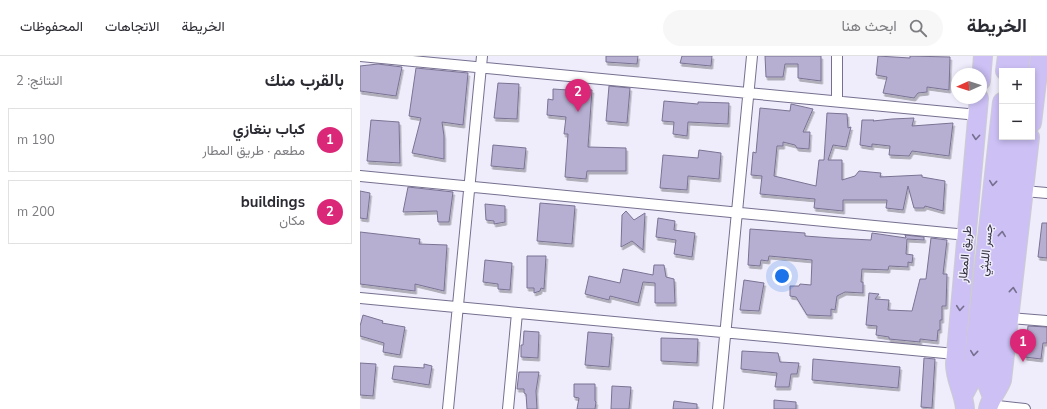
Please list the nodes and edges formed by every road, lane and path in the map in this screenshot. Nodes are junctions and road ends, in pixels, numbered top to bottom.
1 (360, 56) edge
2 (482, 56) edge
3 (752, 56) edge
4 (837, 56) edge
5 (983, 56) edge
6 (1007, 56) edge
7 (1021, 56) edge
8 (1037, 59) edge
9 (481, 68) junction
10 (982, 68) edge
11 (1005, 68) edge
12 (1019, 68) edge
13 (749, 93) junction
14 (837, 101) junction
15 (1002, 104) edge
16 (1034, 104) edge
17 (979, 106) edge
18 (1012, 140) edge
19 (1030, 140) edge
20 (360, 176) edge
21 (469, 187) junction
22 (1024, 191) junction
23 (1047, 193) edge
24 (737, 212) junction
25 (966, 234) junction
26 (360, 298) edge
27 (458, 308) junction
28 (517, 313) junction
29 (1010, 318) junction
30 (1047, 321) edge
31 (725, 333) junction
32 (955, 354) junction
33 (964, 402) edge
34 (990, 404) edge
35 (1009, 408) edge
36 (448, 409) edge
37 (508, 409) edge
38 (718, 409) edge
39 (1025, 409) edge

1 - 9 street
2 - 9 street
3 - 13 street
4 - 14 street
5 - 10 highway
6 - 11 highway
7 - 12 highway
8 - 16 highway
9 - 13 street
9 - 21 street
13 - 14 street
13 - 24 street
14 - 17 street
15 -> 33 highway, جسر الليثي
17 -> 25 highway, طريق المطار
34 -> 18 highway, جسر الليثي
19 - 22 highway
20 - 21 street
21 - 24 street
21 - 27 street
22 - 23 street
29 -> 22 highway
24 - 25 street
24 - 31 street
25 -> 32 highway, طريق المطار
26 - 27 street
27 - 28 street
27 - 36 street
28 - 31 street
28 - 37 street
29 - 30 street
29 - 34 highway
31 - 32 street
31 - 38 street
32 - 33 highway, طريق المطار
34 - 35 street
35 - 39 street

